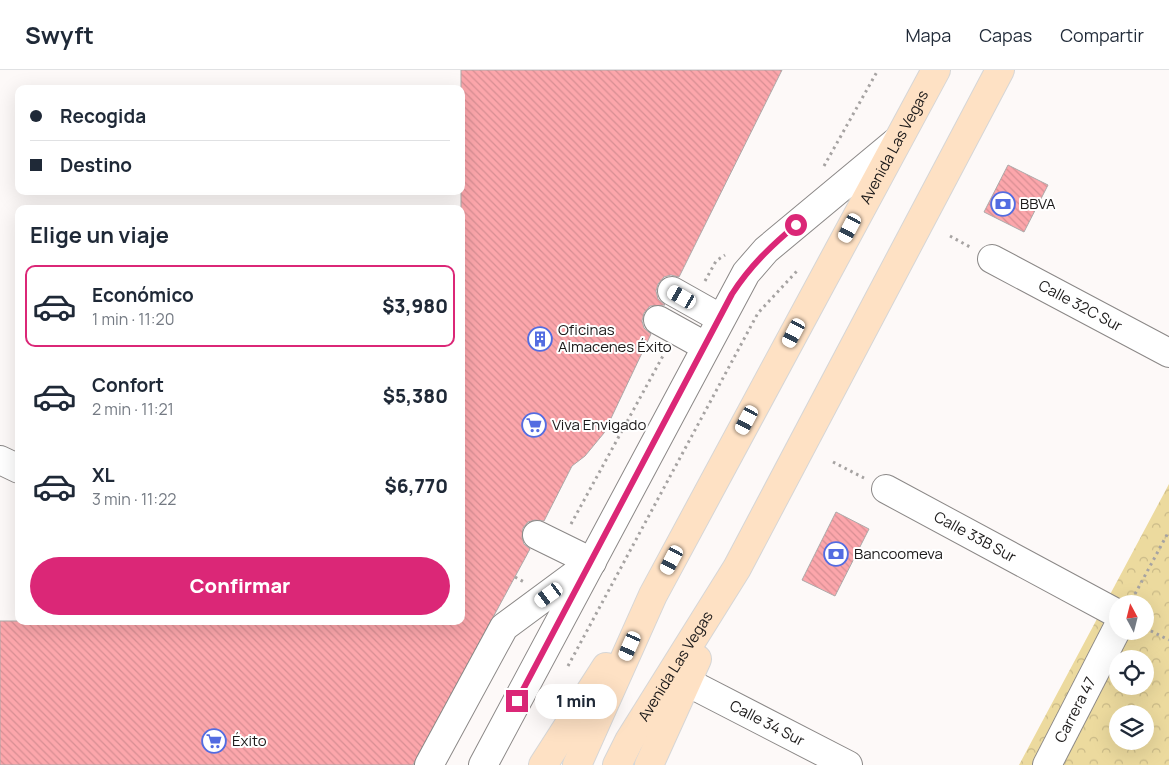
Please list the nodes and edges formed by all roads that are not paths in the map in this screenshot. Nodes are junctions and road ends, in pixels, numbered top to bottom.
1 (936, 70) edge
2 (1000, 70) edge
3 (897, 141) junction
4 (992, 259) dead end
5 (682, 297) road end
6 (720, 318) junction
7 (668, 325) road end
8 (705, 346) junction
9 (1169, 353) edge
10 (0, 460) edge
11 (15, 467) edge
12 (886, 489) road end
13 (548, 540) road end
14 (592, 562) junction
15 (737, 568) junction
16 (653, 595) junction
17 (1109, 597) edge
18 (1111, 640) edge
19 (687, 682) junction
20 (429, 765) edge
21 (483, 765) edge
22 (543, 765) edge
23 (577, 765) edge
24 (617, 765) edge
25 (650, 765) edge
26 (848, 765) edge
27 (1047, 765) edge

1 - 3 main road, Avenida Las Vegas
2 - 15 main road, Avenida Las Vegas
3 - 6 street
3 - 16 main road, Avenida Las Vegas
4 - 9 street, Calle 32C Sur
5 - 6 street
6 - 8 street
7 - 8 street
8 - 14 street
10 - 11 street
12 - 17 street, Calle 33B Sur
13 - 14 street
14 - 20 street
14 - 21 street
15 - 19 main road, Avenida Las Vegas
15 - 24 main road, Avenida Las Vegas
16 - 22 main road, Avenida Las Vegas
16 - 23 main road, Avenida Las Vegas
18 - 27 street, Carrera 47
19 - 25 main road, Avenida Las Vegas
19 - 26 street, Calle 34 Sur

